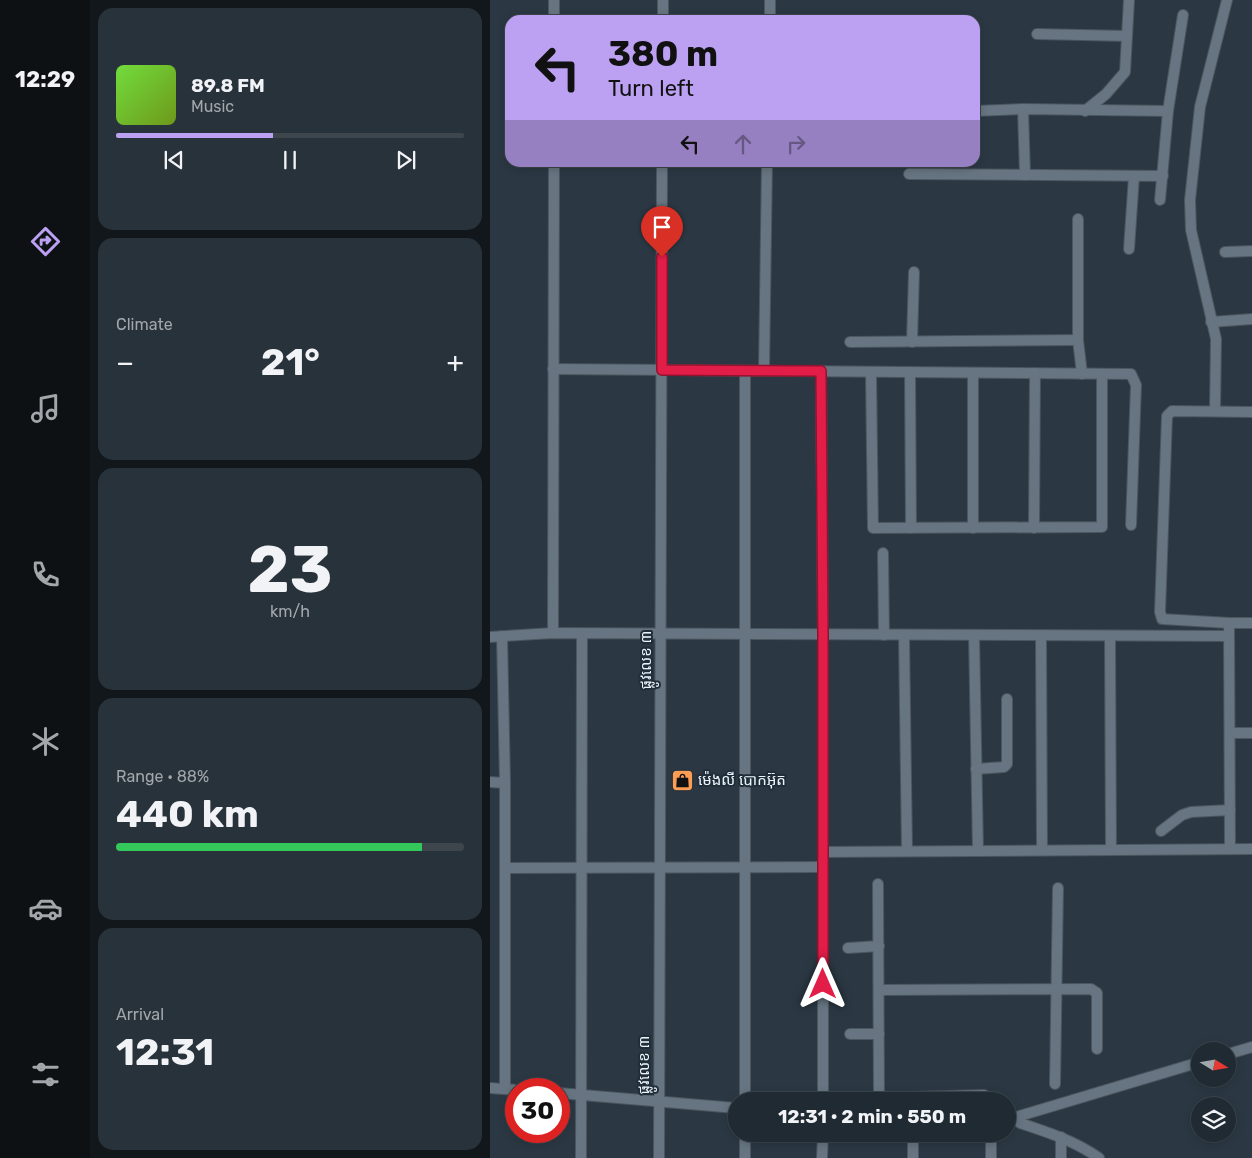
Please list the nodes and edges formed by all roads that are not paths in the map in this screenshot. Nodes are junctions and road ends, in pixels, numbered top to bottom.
1 (554, 0) edge
2 (663, 0) edge
3 (770, 0) edge
4 (1129, 0) edge
5 (1227, 0) edge
6 (554, 15) edge
7 (662, 15) edge
8 (770, 15) edge
9 (1183, 15) dead end
10 (1037, 34) dead end
11 (1127, 36) junction
12 (1023, 109) junction
13 (1086, 110) junction
14 (980, 111) edge
15 (1168, 111) junction
16 (554, 167) edge
17 (662, 167) edge
18 (767, 167) edge
19 (909, 174) dead end
20 (1025, 175) junction
21 (1134, 176) junction
22 (1163, 176) junction
23 (1160, 200) dead end
24 (1078, 219) dead end
25 (1130, 249) dead end
26 (1252, 251) edge
27 (1225, 252) dead end
28 (914, 272) dead end
29 (1252, 319) edge
30 (1211, 322) junction
31 (1078, 340) junction
32 (850, 342) dead end
33 (912, 342) junction
34 (553, 369) junction
35 (662, 370) junction
36 (745, 371) junction
37 (764, 371) junction
38 (821, 371) junction
39 (871, 372) junction
40 (910, 372) junction
41 (973, 373) junction
42 (1035, 373) junction
43 (1082, 374) junction
44 (1102, 374) junction
45 (1216, 411) junction
46 (1252, 412) edge
47 (1132, 525) dead end
48 (911, 528) junction
49 (973, 528) junction
50 (1034, 528) junction
51 (883, 553) dead end
52 (1229, 623) junction
53 (1252, 623) edge
54 (553, 634) junction
55 (582, 634) junction
56 (661, 634) junction
57 (746, 634) junction
58 (823, 634) junction
59 (884, 635) junction
60 (904, 635) junction
61 (974, 635) junction
62 (502, 636) junction
63 (1041, 636) junction
64 (1110, 636) junction
65 (1229, 636) junction
66 (490, 637) edge
67 (1007, 699) dead end
68 (1230, 733) junction
69 (1252, 733) edge
70 (976, 769) junction
71 (490, 782) edge
72 (505, 783) junction
73 (1230, 810) junction
74 (1161, 831) dead end
75 (1230, 849) junction
76 (1252, 849) edge
77 (1042, 850) junction
78 (1111, 850) junction
79 (908, 851) junction
80 (978, 851) junction
81 (823, 852) junction
82 (505, 868) junction
83 (581, 868) junction
84 (660, 868) junction
85 (745, 868) junction
86 (823, 868) junction
87 (878, 884) dead end
88 (1058, 888) dead end
89 (879, 946) junction
90 (848, 948) dead end
91 (1056, 989) junction
92 (879, 990) junction
93 (850, 1034) dead end
94 (879, 1034) junction
95 (1252, 1047) edge
96 (1097, 1049) dead end
97 (1236, 1052) edge
98 (1191, 1065) edge
99 (505, 1078) edge
100 (1055, 1084) dead end
101 (490, 1088) edge
102 (505, 1089) edge
103 (745, 1092) edge
104 (823, 1092) edge
105 (879, 1092) edge
106 (570, 1094) edge
107 (581, 1095) junction
108 (659, 1101) junction
109 (728, 1107) edge
110 (1016, 1117) edge
111 (1016, 1121) edge
112 (1061, 1137) junction
113 (745, 1142) edge
114 (822, 1142) edge
115 (913, 1142) edge
116 (991, 1142) edge
117 (581, 1158) edge
118 (659, 1158) edge
119 (745, 1158) edge
120 (822, 1158) edge
121 (913, 1158) edge
122 (991, 1158) edge
123 (1061, 1158) edge
124 (1099, 1158) edge

1 - 6 street
2 - 7 street
3 - 8 street
4 - 11 street
5 - 30 street
9 - 15 street
10 - 11 street
11 - 13 street
12 - 13 street
12 - 14 street
12 - 20 street
13 - 15 street
15 - 22 street
16 - 34 street
17 - 35 street, ផ្លូវលេខ ៣
18 - 37 street
19 - 20 street
20 - 21 street
21 - 22 street
21 - 25 street
22 - 23 street
24 - 31 street
26 - 27 street
28 - 33 street
29 - 30 street
30 - 45 street
31 - 33 street
31 - 43 street
32 - 33 street
34 - 35 street
34 - 54 street
35 - 36 street
35 - 56 street, ផ្លូវលេខ ៣
36 - 37 street
36 - 57 street
37 - 38 street
38 - 39 street
38 - 58 street
39 - 40 street
39 - 48 street
40 - 41 street
40 - 48 street
41 - 42 street
41 - 49 street
42 - 43 street
42 - 50 street
43 - 44 street
44 - 47 street
44 - 50 street
45 - 46 street
45 - 52 street
48 - 49 street
49 - 50 street
51 - 59 street
52 - 53 street
52 - 65 street
54 - 55 street
54 - 62 street
55 - 56 street
55 - 83 street
56 - 57 street
56 - 84 street, ផ្លូវលេខ ៣
57 - 58 street
57 - 85 street
58 - 59 street
58 - 81 street
59 - 60 street
60 - 61 street
60 - 79 street
61 - 63 street
61 - 70 street
62 - 66 street
62 - 72 street
63 - 64 street
63 - 77 street
64 - 65 street
64 - 78 street
65 - 68 street
67 - 70 street
68 - 69 street
68 - 73 street
70 - 80 street
71 - 72 street
72 - 82 street
73 - 74 street
73 - 75 street
75 - 76 street
75 - 78 street
77 - 78 street
77 - 80 street
79 - 80 street
79 - 81 street
81 - 86 street
82 - 83 street
82 - 99 street
83 - 84 street
83 - 107 street
84 - 85 street
84 - 108 street, ផ្លូវលេខ ៣
85 - 86 street
85 - 103 street
86 - 104 street
87 - 89 street
88 - 91 street
89 - 90 street
89 - 92 street
91 - 92 street
91 - 96 street
91 - 100 street
92 - 94 street
93 - 94 street
94 - 105 street
95 - 97 street
98 - 110 street
101 - 102 street
106 - 107 street
107 - 108 street
107 - 117 street
108 - 109 street
108 - 118 street, ផ្លូវលេខ ៣
111 - 112 street
112 - 123 street
112 - 124 street
113 - 119 street
114 - 120 street
115 - 121 street
116 - 122 street

